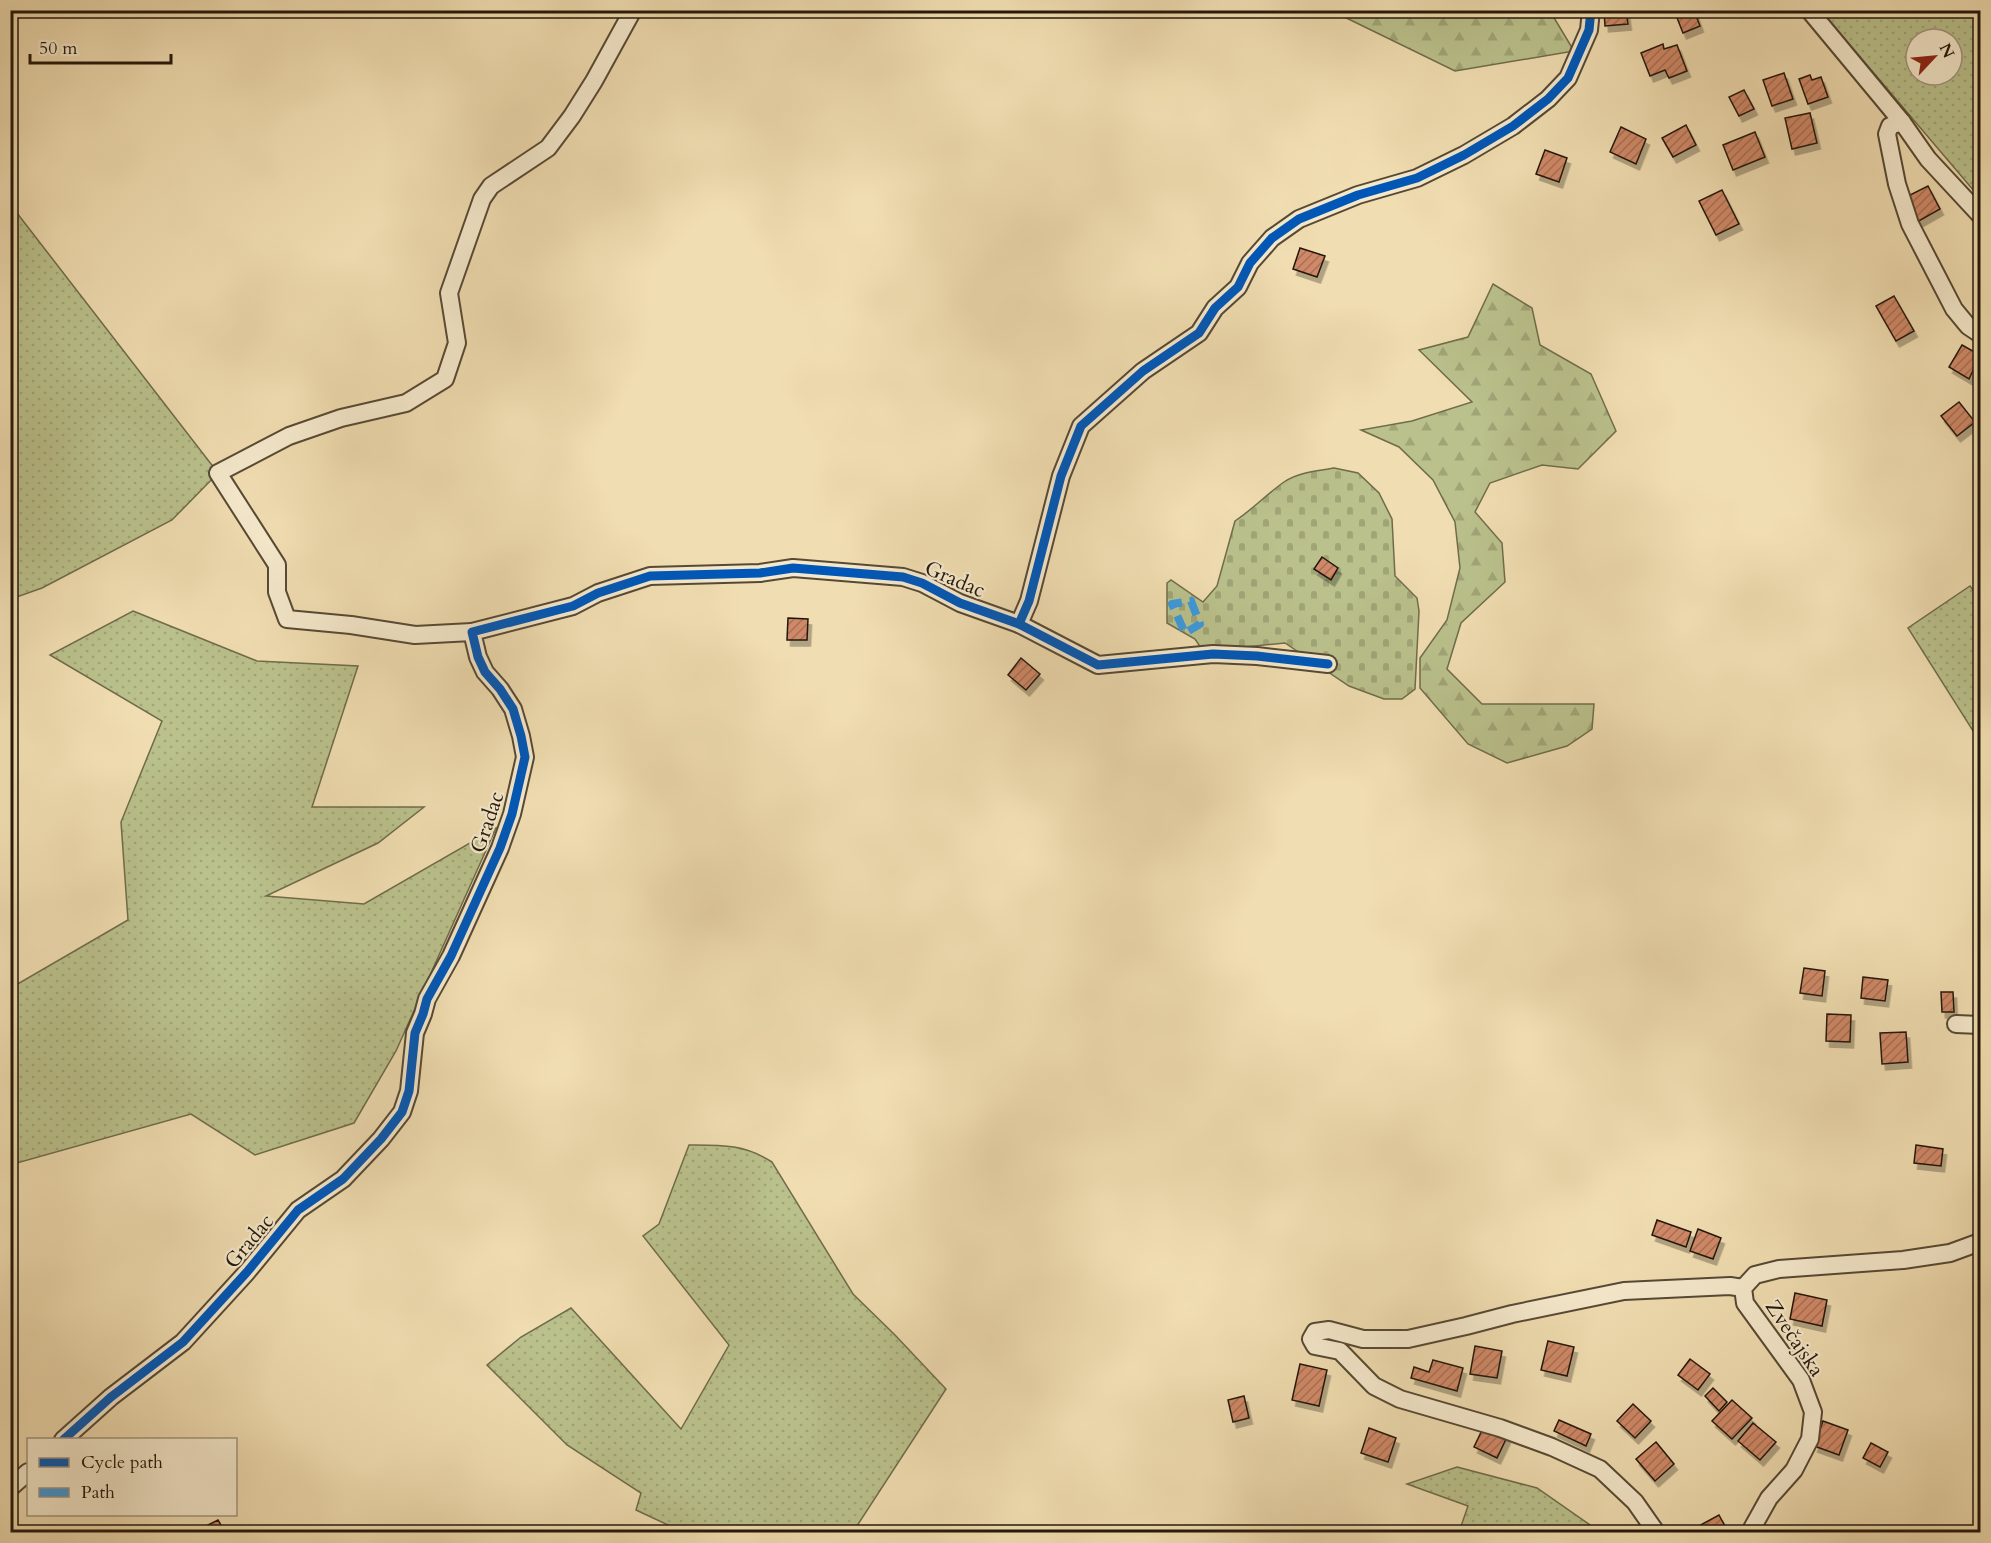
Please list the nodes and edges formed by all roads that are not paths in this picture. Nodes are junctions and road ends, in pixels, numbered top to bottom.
1 (633, 10) edge
2 (1591, 10) edge
3 (1809, 10) edge
4 (1902, 122) junction
5 (1980, 215) edge
6 (1980, 334) edge
7 (1019, 624) junction
8 (472, 632) junction
9 (1328, 664) dead end
10 (1956, 1024) dead end
11 (1980, 1025) edge
12 (1980, 1242) edge
13 (1743, 1288) junction
14 (65, 1438) edge
15 (27, 1473) edge
16 (10, 1488) edge
17 (1656, 1533) edge
18 (1750, 1533) edge

1 - 8 street
2 - 7 street
3 - 4 street
4 - 5 street
4 - 6 street
7 - 8 street, Gradac
7 - 9 street, Gradac
8 - 14 street, Gradac
10 - 11 street
12 - 13 street, Zvečajska
13 - 17 street
13 - 18 street, Zvečajska
15 - 16 street

